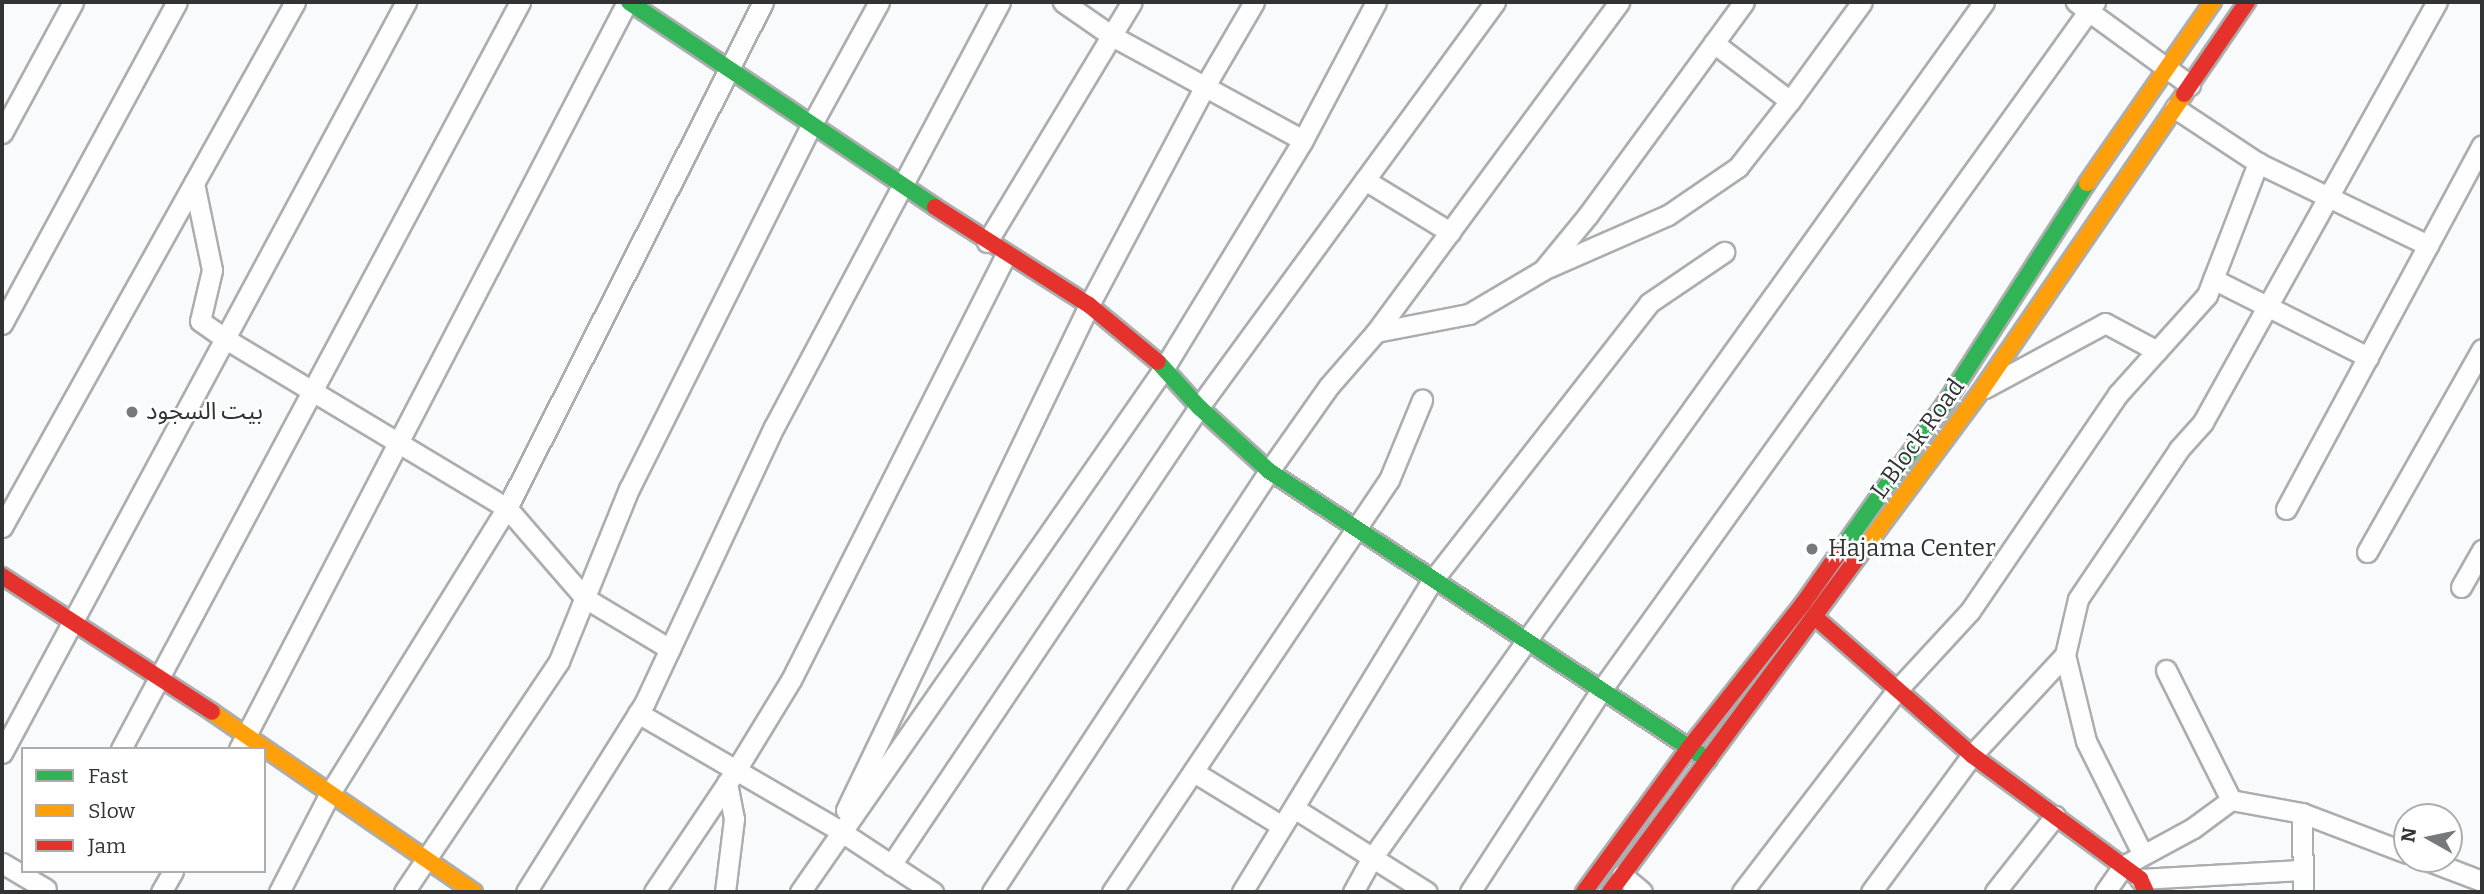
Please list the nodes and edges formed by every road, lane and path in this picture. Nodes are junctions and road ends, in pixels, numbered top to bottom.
1 (73, 2) edge
2 (177, 2) edge
3 (295, 2) edge
4 (406, 2) edge
5 (520, 2) edge
6 (628, 2) edge
7 (762, 2) edge
8 (880, 2) edge
9 (1000, 2) edge
10 (1063, 2) edge
11 (1132, 2) edge
12 (1254, 2) edge
13 (1376, 2) edge
14 (1495, 2) edge
15 (1619, 2) edge
16 (1744, 2) edge
17 (1862, 2) edge
18 (1983, 2) edge
19 (2213, 2) edge
20 (2247, 2) edge
21 (2437, 2) edge
22 (2086, 5) edge
23 (1112, 36) junction
24 (1714, 43) junction
25 (2165, 67) junction
26 (726, 68) junction
27 (2190, 85) junction
28 (1205, 86) junction
29 (1790, 102) junction
30 (2175, 108) junction
31 (813, 124) junction
32 (2, 133) edge
33 (1303, 140) junction
34 (2482, 145) edge
35 (2258, 163) junction
36 (1365, 180) junction
37 (194, 183) junction
38 (901, 183) junction
39 (2329, 196) junction
40 (1450, 232) junction
41 (987, 242) junction
42 (2428, 245) junction
43 (1724, 252) dead end
44 (1006, 254) junction
45 (1543, 270) junction
46 (2213, 278) junction
47 (1089, 306) junction
48 (2268, 306) junction
49 (2, 324) edge
50 (1376, 332) junction
51 (224, 338) junction
52 (2482, 349) edge
53 (2157, 351) junction
54 (2368, 357) junction
55 (1164, 368) junction
56 (312, 391) junction
57 (1982, 391) junction
58 (1422, 400) dead end
59 (1199, 407) junction
60 (398, 443) junction
61 (1269, 471) junction
62 (507, 508) junction
63 (2286, 509) dead end
64 (2, 527) edge
65 (1357, 530) junction
66 (2482, 550) edge
67 (2367, 552) dead end
68 (2, 576) edge
69 (1432, 580) junction
70 (2461, 587) dead end
71 (585, 598) junction
72 (1816, 618) junction
73 (72, 620) junction
74 (1526, 641) junction
75 (670, 649) junction
76 (2065, 654) junction
77 (2166, 670) dead end
78 (160, 677) junction
79 (1602, 689) junction
80 (1898, 689) junction
81 (638, 713) junction
82 (243, 742) edge
83 (122, 747) edge
84 (1689, 748) junction
85 (2, 753) edge
86 (266, 755) edge
87 (1972, 755) junction
88 (1708, 760) junction
89 (1194, 772) junction
90 (732, 776) junction
91 (330, 793) junction
92 (2231, 800) junction
93 (1294, 808) junction
94 (2302, 813) junction
95 (2055, 816) junction
96 (1282, 826) junction
97 (839, 831) junction
98 (2393, 848) edge
99 (2142, 853) junction
100 (425, 858) junction
101 (1372, 859) junction
102 (2, 863) edge
103 (891, 864) junction
104 (2123, 866) junction
105 (2301, 870) junction
106 (21, 871) edge
107 (24, 873) edge
108 (172, 873) edge
109 (2453, 873) edge
110 (1622, 875) junction
111 (2474, 883) edge
112 (49, 884) edge
113 (2143, 886) edge
114 (925, 890) edge
115 (161, 892) edge
116 (279, 892) edge
117 (404, 892) edge
118 (474, 892) edge
119 (526, 892) edge
120 (654, 892) edge
121 (725, 892) edge
122 (800, 892) edge
123 (992, 892) edge
124 (1112, 892) edge
125 (1242, 892) edge
126 (1353, 892) edge
127 (1427, 892) edge
128 (1470, 892) edge
129 (1584, 892) edge
130 (1610, 892) edge
131 (1642, 892) edge
132 (1742, 892) edge
133 (1871, 892) edge
134 (1995, 892) edge
135 (2105, 892) edge
136 (2304, 892) edge

1 - 32 street
2 - 49 street
3 - 37 street
4 - 51 street
5 - 56 street
6 - 26 street
6 - 60 street
7 - 26 street
8 - 31 street
9 - 38 street
10 - 23 street
11 - 23 street
12 - 28 street
13 - 33 street
14 - 36 street
15 - 40 street
16 - 24 street
17 - 29 street
18 - 74 street
19 - 25 street, L Block Road
20 - 27 street, L Block Road
21 - 39 street
22 - 25 street
22 - 79 street
23 - 28 street
23 - 41 street
24 - 29 street
24 - 45 street
25 - 27 street
25 - 84 street, L Block Road
26 - 31 street
26 - 62 street
27 - 30 street, L Block Road
28 - 33 street
28 - 47 street
29 - 45 street
30 - 35 street
30 - 57 street, L Block Road
31 - 38 street
31 - 71 street
33 - 55 street
34 - 42 street
35 - 39 street
35 - 46 street
36 - 40 street
36 - 59 street
37 - 51 street
37 - 64 street
38 - 41 street
38 - 75 street
39 - 42 street
39 - 48 street
40 - 50 street
41 - 44 street
42 - 54 street
43 - 69 street
44 - 47 street
44 - 90 street
45 - 50 street
46 - 48 street
46 - 53 street
47 - 55 street
47 - 97 street
48 - 54 street
48 - 76 street
50 - 61 street
51 - 56 street
51 - 73 street
52 - 67 street
53 - 57 street
53 - 80 street
54 - 63 street
55 - 59 street
55 - 97 street
56 - 60 street
56 - 78 street
57 - 72 street, L Block Road
58 - 65 street
59 - 61 street
59 - 103 street
60 - 62 street
60 - 82 street
61 - 65 street
61 - 123 street
62 - 71 street
62 - 91 street
65 - 69 street
65 - 89 street
66 - 70 street
68 - 73 street
69 - 74 street
69 - 93 street
71 - 75 street
71 - 100 street
72 - 80 street
72 - 88 street, L Block Road
73 - 78 street
73 - 85 street
74 - 79 street
74 - 101 street
75 - 81 street
76 - 87 street
76 - 99 street
77 - 92 street
78 - 82 street
78 - 83 street
79 - 84 street
79 - 128 street
80 - 87 street
80 - 132 street
81 - 90 street
81 - 119 street
84 - 88 street
84 - 129 street, L Block Road
86 - 91 street
87 - 95 street
87 - 133 street
88 - 110 street, L Block Road
89 - 96 street
89 - 124 street
90 - 97 street
90 - 120 street
90 - 121 street
91 - 100 street
91 - 116 street
92 - 94 street
92 - 99 street
93 - 96 street
93 - 101 street
94 - 98 street
94 - 105 street
95 - 104 street
95 - 134 street
96 - 125 street
97 - 103 street
97 - 122 street
99 - 104 street
100 - 117 street
100 - 118 street
101 - 126 street
101 - 127 street
102 - 106 street
103 - 114 street
104 - 113 street
104 - 135 street
105 - 113 street
105 - 136 street
107 - 112 street
108 - 115 street
109 - 111 street
110 - 130 street, L Block Road
110 - 131 street

